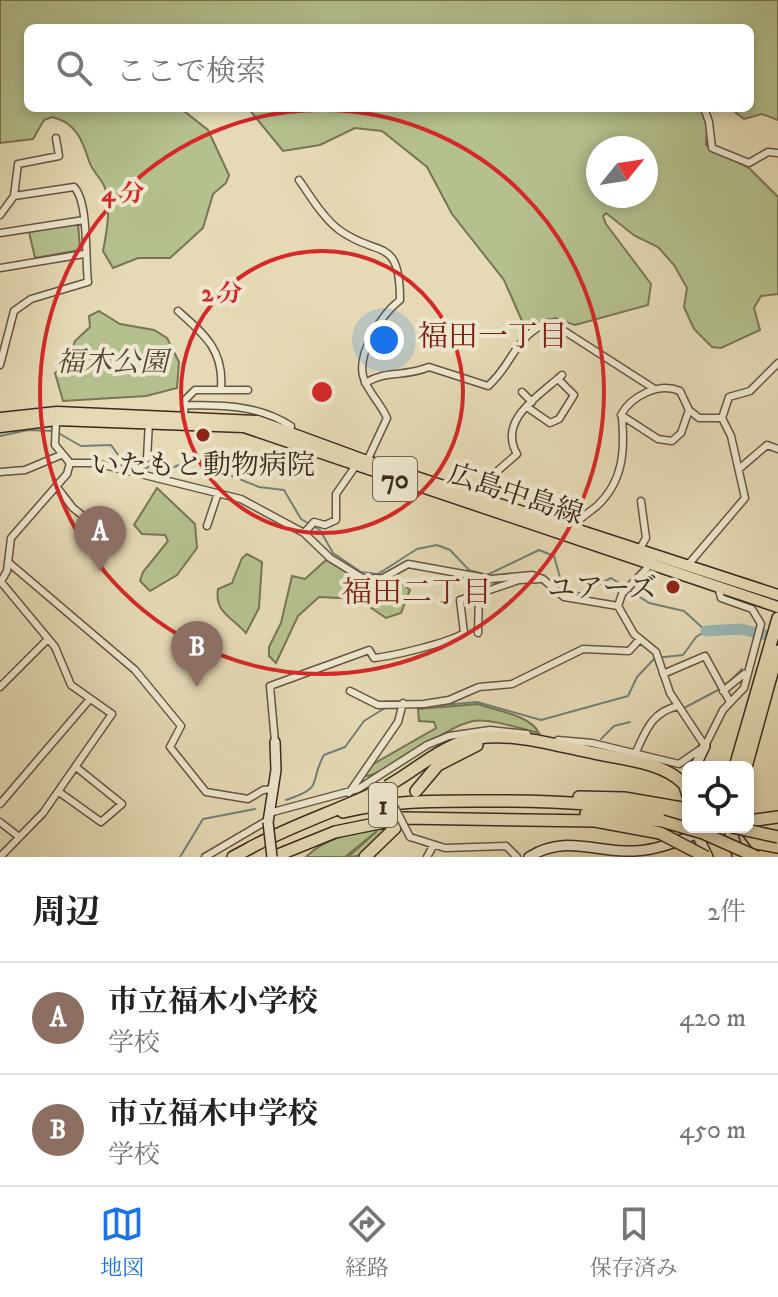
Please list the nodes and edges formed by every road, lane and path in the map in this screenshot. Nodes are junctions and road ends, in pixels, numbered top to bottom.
1 (705, 112) edge
2 (56, 138) dead end
3 (778, 153) edge
4 (299, 180) dead end
5 (14, 196) junction
6 (0, 215) edge
7 (84, 220) junction
8 (0, 233) edge
9 (84, 254) junction
10 (0, 268) edge
11 (178, 311) dead end
12 (3, 346) edge
13 (778, 363) edge
14 (0, 365) edge
15 (365, 383) junction
16 (221, 388) junction
17 (653, 388) junction
18 (248, 390) dead end
19 (522, 392) dead end
20 (530, 405) junction
21 (185, 410) junction
22 (689, 410) junction
23 (56, 416) junction
24 (0, 418) edge
25 (149, 418) junction
26 (622, 418) junction
27 (722, 418) junction
28 (0, 427) edge
29 (290, 437) junction
30 (778, 449) edge
31 (61, 455) junction
32 (147, 458) dead end
33 (70, 463) junction
34 (353, 465) junction
35 (366, 465) junction
36 (739, 469) junction
37 (0, 472) edge
38 (56, 486) junction
39 (218, 493) junction
40 (473, 500) junction
41 (641, 501) dead end
42 (207, 526) dead end
43 (571, 531) junction
44 (304, 533) junction
45 (112, 539) dead end
46 (639, 550) junction
47 (654, 559) junction
48 (8, 562) junction
49 (685, 569) junction
50 (543, 579) junction
51 (0, 583) edge
52 (718, 586) junction
53 (479, 594) junction
54 (778, 595) edge
55 (618, 606) junction
56 (778, 607) edge
57 (778, 618) edge
58 (478, 633) dead end
59 (48, 639) junction
60 (639, 640) junction
61 (778, 651) edge
62 (663, 674) junction
63 (744, 674) dead end
64 (0, 687) edge
65 (350, 691) dead end
66 (723, 691) junction
67 (90, 699) junction
68 (730, 702) junction
69 (403, 703) junction
70 (678, 706) junction
71 (275, 742) joint
72 (705, 746) junction
73 (636, 752) junction
74 (698, 761) edge
75 (737, 761) edge
76 (748, 761) edge
77 (76, 767) junction
78 (663, 770) junction
79 (682, 779) edge
80 (380, 781) junction
81 (273, 789) junction
82 (416, 791) dead end
83 (59, 792) junction
84 (349, 793) junction
85 (0, 804) edge
86 (682, 811) edge
87 (778, 817) edge
88 (268, 818) junction
89 (663, 818) junction
90 (682, 818) edge
91 (754, 820) edge
92 (0, 822) edge
93 (395, 828) dead end
94 (754, 832) edge
95 (688, 833) edge
96 (696, 833) edge
97 (733, 833) edge
98 (734, 833) edge
99 (736, 833) edge
100 (742, 833) edge
101 (18, 836) junction
102 (778, 837) edge
103 (433, 846) junction
104 (778, 847) edge
105 (248, 849) junction
106 (0, 857) edge
107 (205, 857) edge
108 (233, 857) edge
109 (272, 857) edge
110 (365, 857) edge
111 (427, 857) edge
112 (517, 857) edge
113 (529, 857) edge
114 (707, 857) edge
115 (731, 857) edge
116 (739, 857) edge
117 (748, 857) edge
118 (757, 857) edge

1 - 3 street
2 - 5 street
4 - 15 street
5 - 6 street
5 - 7 street
7 - 8 street
7 - 9 street
9 - 10 street
9 - 12 street
11 - 16 street
12 - 14 street
13 - 27 street
15 - 17 street
15 - 35 street
16 - 18 street
16 - 21 street
17 - 22 street
17 - 26 street
19 - 20 street
20 - 20 street
20 - 40 street
21 - 25 main road, 広島中島線 / 70
21 - 29 main road, 広島中島線 / 70
22 - 26 street
22 - 27 street
23 - 24 main road, 広島中島線 / 70
23 - 25 main road, 広島中島線 / 70
23 - 28 main road, 広島中島線 / 70
23 - 31 street
25 - 29 main road, 広島中島線 / 70
25 - 32 street
26 - 43 street
27 - 36 street
29 - 34 main road, 広島中島線 / 70
29 - 35 main road, 広島中島線 / 70
30 - 36 street
31 - 33 street
31 - 37 street
33 - 38 street
33 - 39 street
34 - 35 main road, 広島中島線 / 70
34 - 44 street
35 - 40 main road, 広島中島線 / 70
36 - 49 street
38 - 45 street
38 - 48 street
39 - 42 street
39 - 44 street
40 - 43 main road, 広島中島線 / 70
41 - 46 street
43 - 46 main road, 広島中島線 / 70
43 - 47 main road, 広島中島線 / 70
44 - 50 street
46 - 47 main road, 広島中島線 / 70
47 - 49 main road, 広島中島線 / 70
47 - 55 street
48 - 51 street
48 - 81 street
49 - 52 main road, 広島中島線 / 70
49 - 54 main road, 広島中島線 / 70
50 - 53 street
50 - 55 street
51 - 59 street
52 - 56 main road, 広島中島線 / 70
52 - 68 street
53 - 58 street
53 - 71 street
55 - 60 street
57 - 75 highway
59 - 64 street
59 - 67 street
60 - 62 street
60 - 69 street
61 - 76 highway
62 - 66 street
62 - 70 street
63 - 66 street
65 - 69 street
66 - 68 street
67 - 77 street
67 - 85 street
68 - 72 street
69 - 84 street
70 - 72 street
70 - 73 street
71 - 81 street
72 - 73 street
72 - 74 street
73 - 80 street
77 - 83 street
77 - 83 street
78 - 79 highway
78 - 82 highway
78 - 105 highway
80 - 84 street
80 - 103 street, bridge
81 - 88 street
83 - 101 street
84 - 88 street
86 - 89 highway
87 - 91 highway
88 - 107 street
88 - 109 street, bridge
89 - 90 highway
89 - 105 highway, 1
89 - 109 highway, 1
89 - 114 highway, bridge
89 - 118 highway, bridge
92 - 101 street
93 - 110 highway
94 - 102 highway, bridge
95 - 113 street
96 - 114 street
97 - 115 highway
98 - 116 highway
99 - 117 highway
100 - 104 highway
101 - 106 street
103 - 111 street
103 - 112 street
105 - 108 highway, 1

